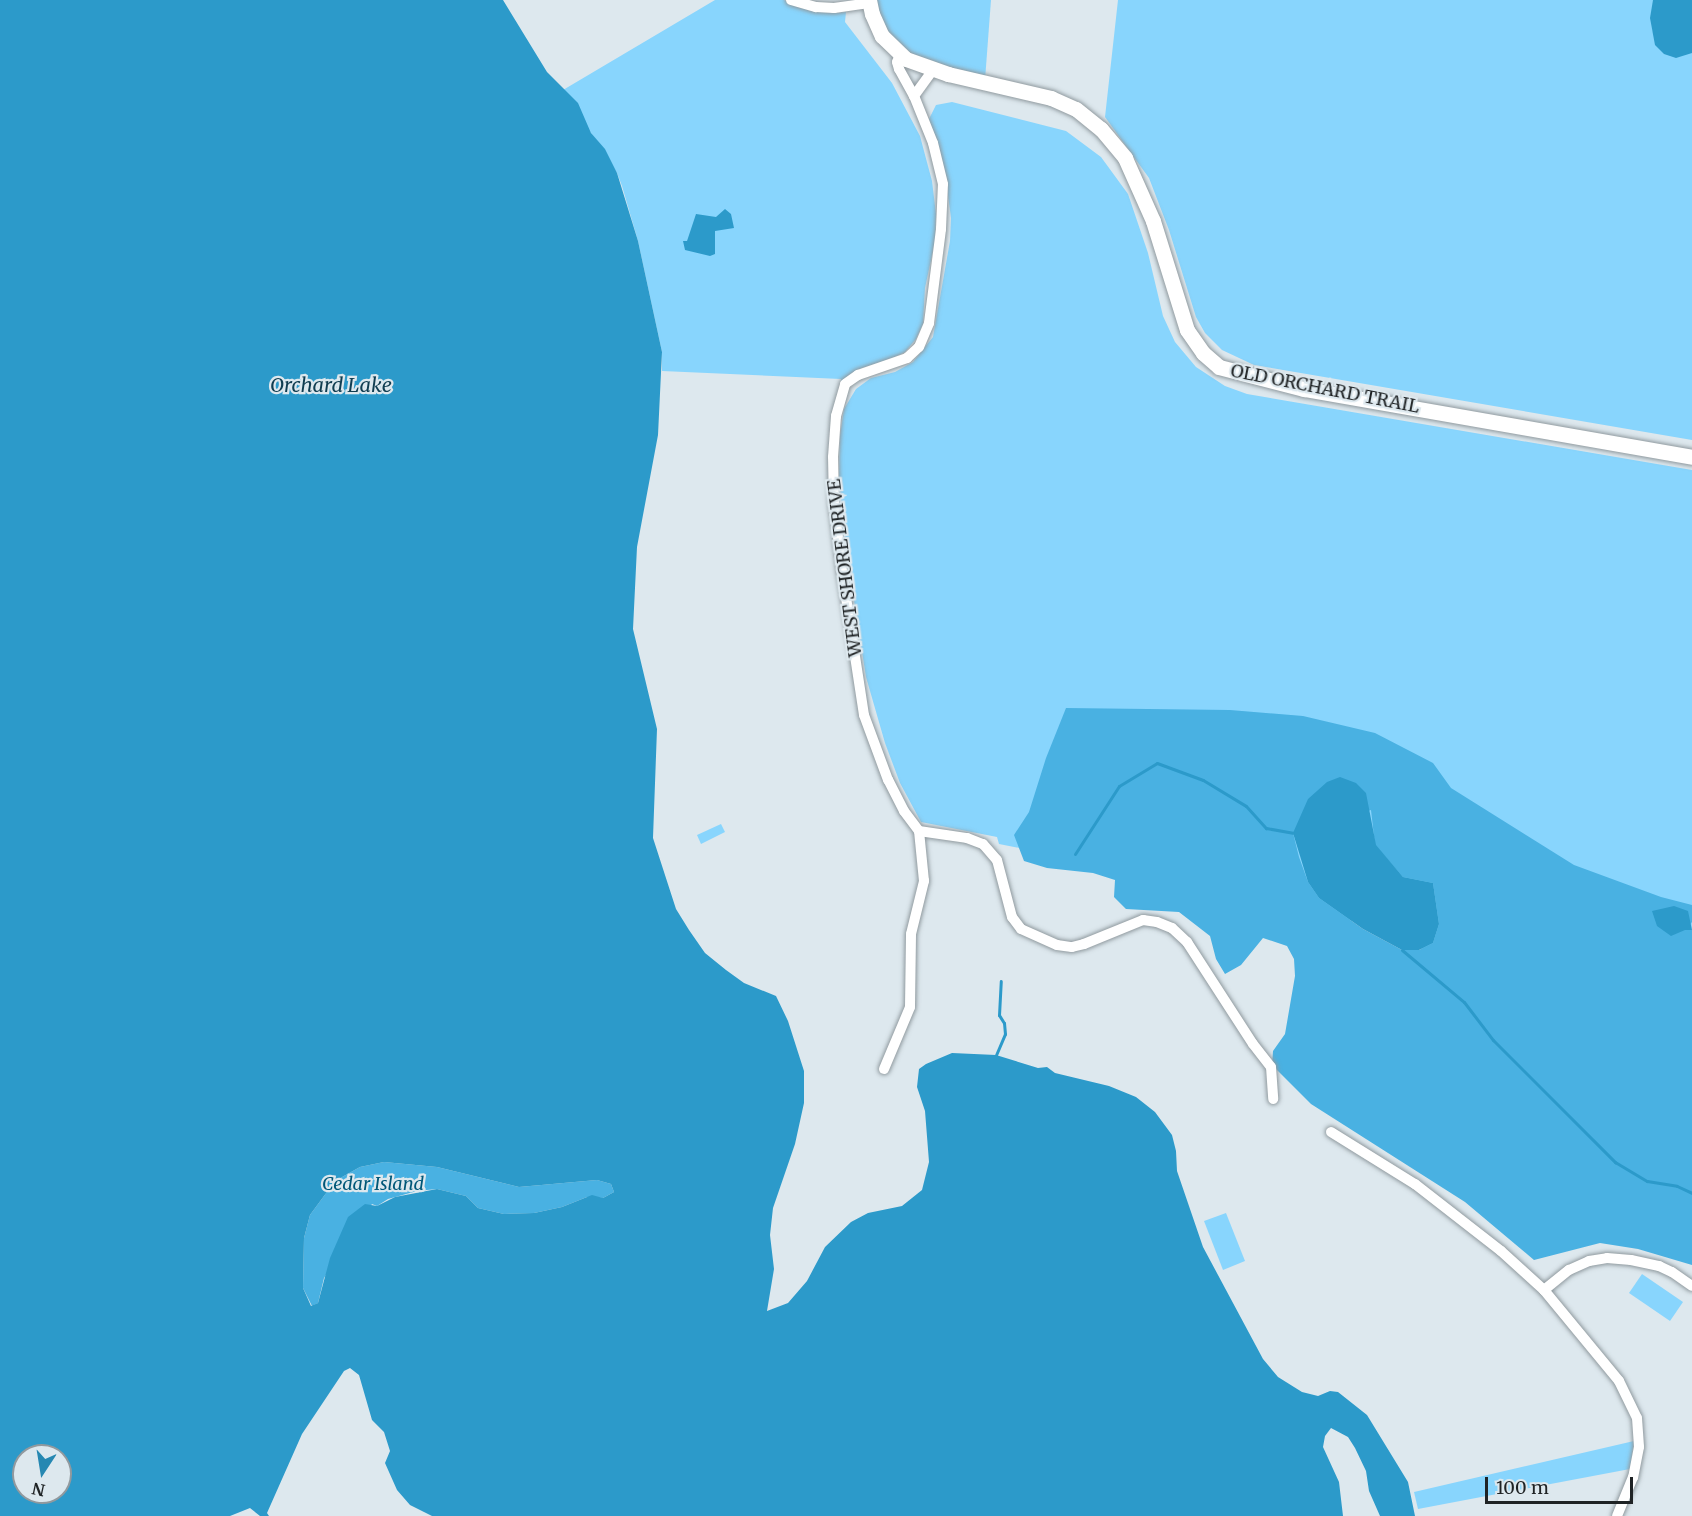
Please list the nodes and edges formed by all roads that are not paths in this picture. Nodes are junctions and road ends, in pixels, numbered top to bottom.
1 (791, 0) edge
2 (869, 1) edge
3 (900, 55) junction
4 (933, 70) junction
5 (914, 96) junction
6 (1692, 457) edge
7 (919, 831) junction
8 (884, 1069) dead end
9 (1273, 1099) dead end
10 (1331, 1132) dead end
11 (1692, 1286) edge
12 (1544, 1290) junction
13 (1617, 1516) edge

1 - 2 street
2 - 3 street, OLD ORCHARD TRAIL
3 - 4 street, OLD ORCHARD TRAIL
3 - 5 street, WEST SHORE DRIVE
4 - 5 street
4 - 6 street, OLD ORCHARD TRAIL
5 - 7 street, WEST SHORE DRIVE
7 - 8 street, WEST SHORE DRIVE
7 - 9 street
10 - 12 street
11 - 12 street
12 - 13 street

